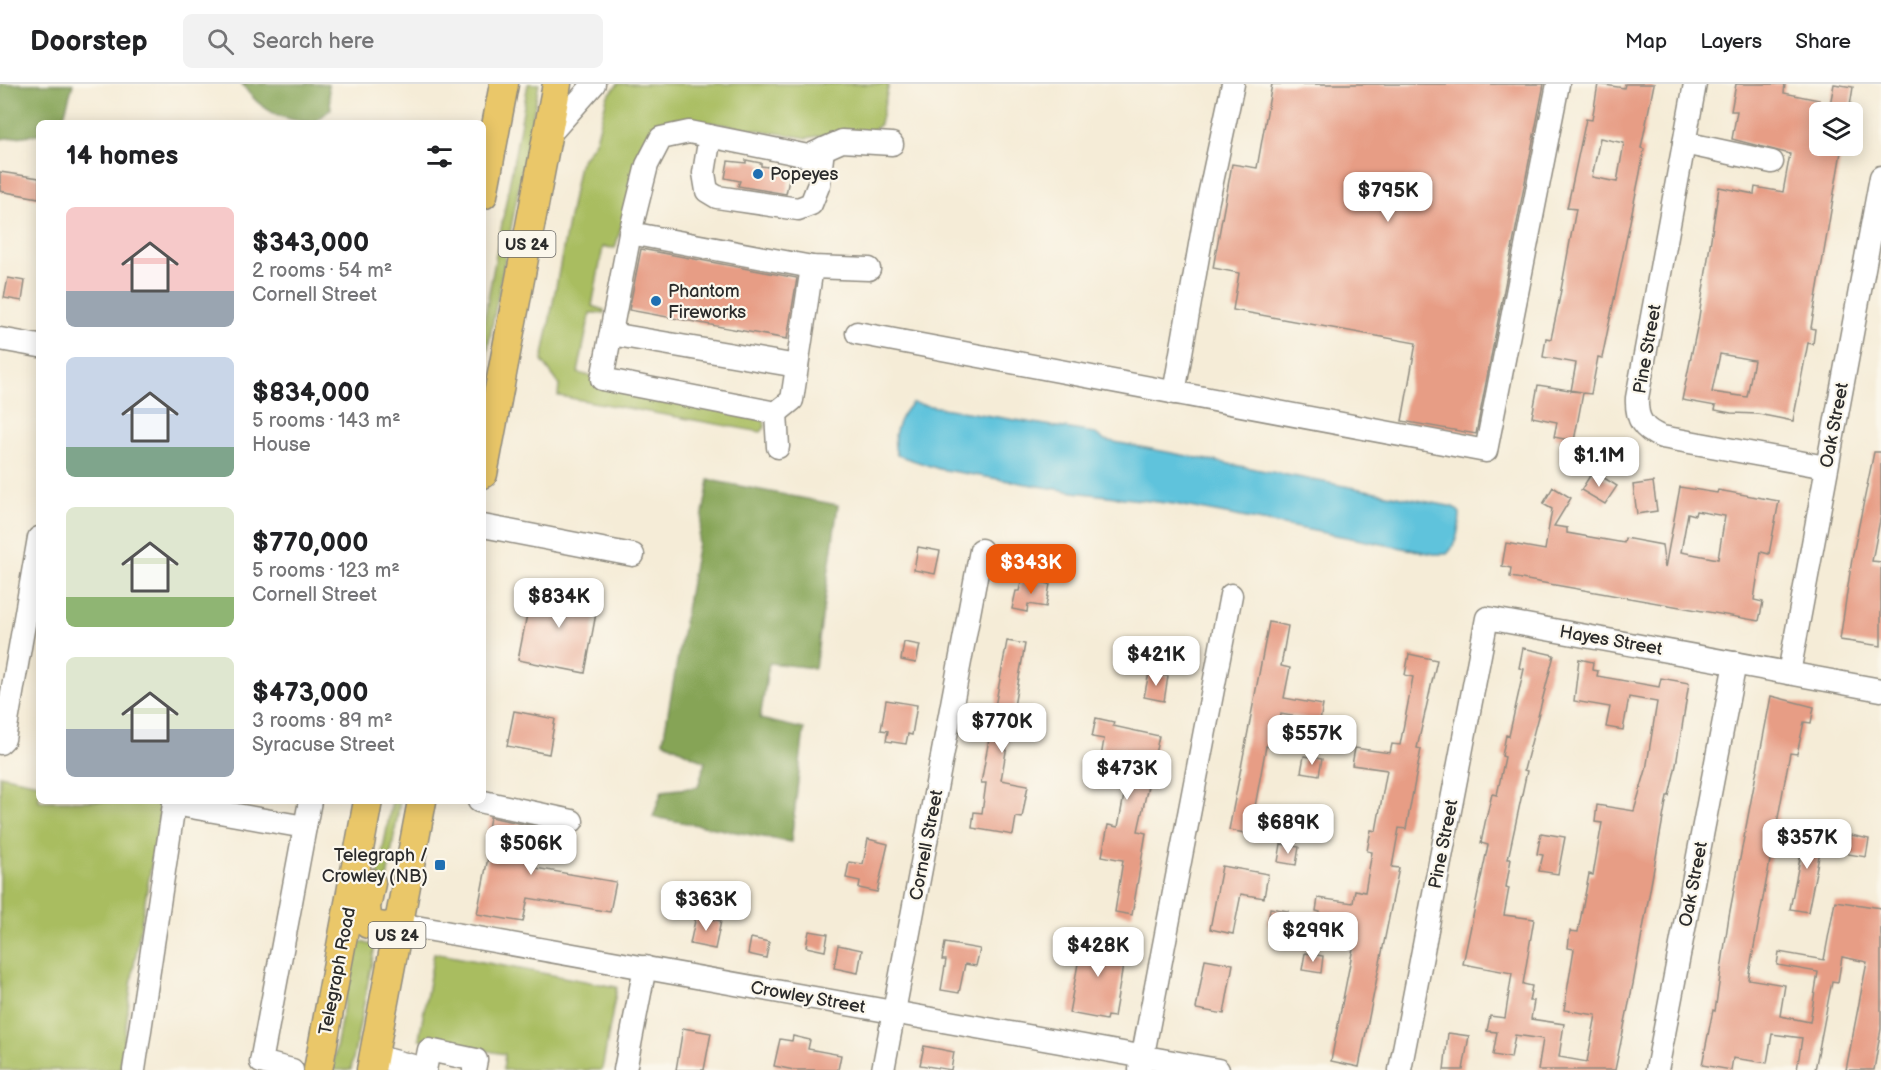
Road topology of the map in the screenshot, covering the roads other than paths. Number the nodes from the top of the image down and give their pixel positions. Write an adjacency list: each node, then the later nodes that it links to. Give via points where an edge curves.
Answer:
1 (504, 84): 13 (main road)
2 (557, 84): 7 (main road, US 24)
3 (594, 84): 7 (street)
4 (1233, 84): 23 (street)
5 (1558, 84): 23 (street, via 1486,451)
6 (1695, 84): 9 (street, Pine Street)
7 (548, 135): 24 (main road, US 24)
8 (710, 136): 11 (street, via 808,156); 11 (street, via 704,173 706,191 717,197 798,209 811,204 819,184); 15 (street, via 689,132 661,138 647,165)
9 (1684, 143): 12 (street); 28 (street, Pine Street, via 1637,398 1639,420 1651,433 1662,437)
10 (892, 144): 11 (street, via 842,141)
11 (823, 149)
12 (1772, 162)
13 (486, 173)
14 (1881, 177): 28 (street, Oak Street)
15 (630, 233): 16 (street); 19 (street)
16 (812, 267): 17 (street); 22 (street)
17 (869, 269)
18 (857, 333): 23 (street)
19 (610, 334): 22 (street); 25 (street, via 602,379)
20 (0, 339): 21 (street)
21 (36, 345)
22 (797, 366): 25 (street, via 792,400)
23 (1174, 393)
24 (490, 403): 26 (main road, US 24)
25 (777, 413): 27 (street)
26 (486, 444)
27 (778, 447)
28 (1826, 468): 36 (street, Oak Street)
29 (486, 527): 32 (street)
30 (981, 550): 50 (street, Cornell Street)
31 (36, 555): 38 (street, via 4,739)
32 (633, 555)
33 (1231, 595): 52 (street)
34 (1487, 618): 35 (street, Hayes Street); 62 (street, Pine Street)
35 (1735, 663): 36 (street, Hayes Street); 63 (street, Oak Street)
36 (1790, 673): 37 (street)
37 (1881, 690)
38 (0, 743)
39 (486, 803): 46 (street)
40 (175, 804): 55 (street)
41 (185, 804): 47 (street)
42 (309, 804): 47 (street)
43 (367, 804): 57 (main road, Telegraph Road / US 24)
44 (385, 804): 48 (main road, via 366,919 373,926)
45 (420, 806): 48 (main road, US 24)
46 (572, 821)
47 (305, 827): 53 (street)
48 (399, 924): 49 (street, Crowley Street); 51 (main road, US 24)
49 (645, 967): 50 (street, Crowley Street); 59 (street)
50 (894, 1013): 52 (street, Crowley Street); 60 (street, Cornell Street)
51 (373, 1063): 54 (street)
52 (1142, 1063): 61 (street, Crowley Street)
53 (260, 1066): 56 (street)
54 (425, 1069): 58 (street, via 429,1050 476,1060)
55 (134, 1070)
56 (292, 1070)
57 (318, 1070)
58 (474, 1070)
59 (625, 1070)
60 (883, 1070)
61 (1218, 1070)
62 (1400, 1070)
63 (1657, 1070)

